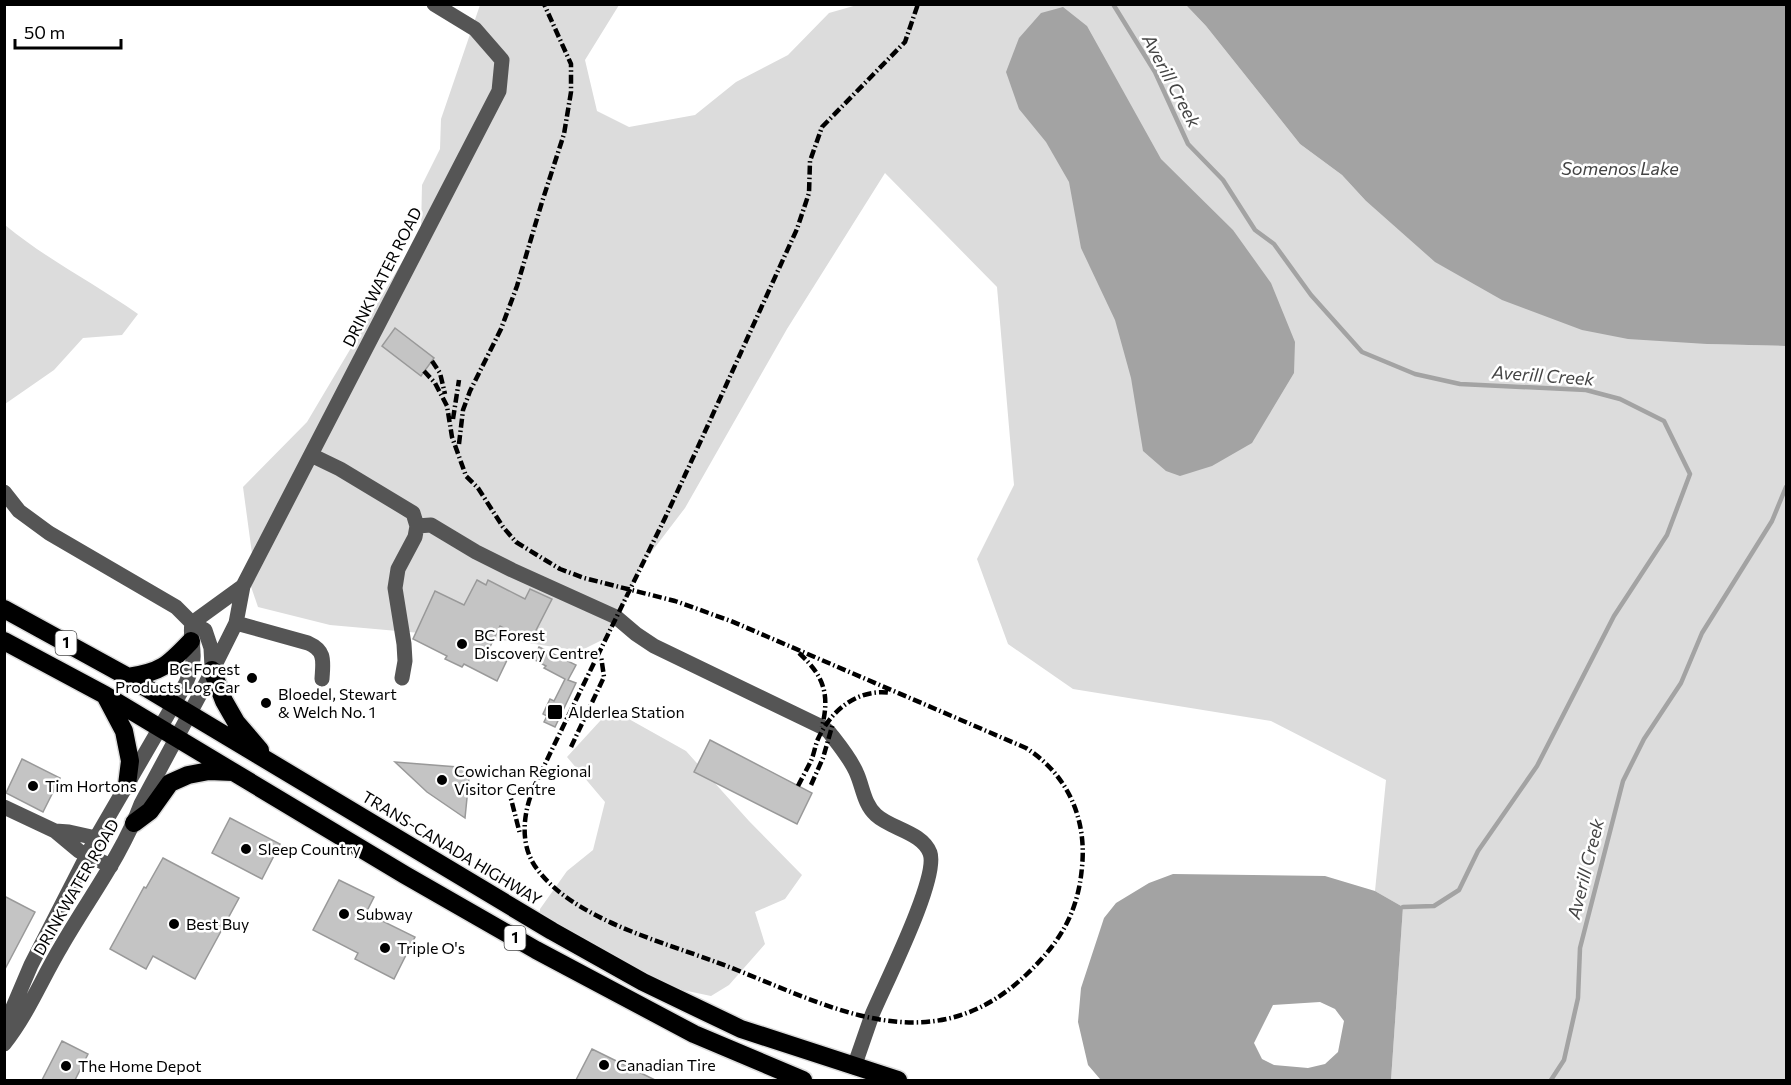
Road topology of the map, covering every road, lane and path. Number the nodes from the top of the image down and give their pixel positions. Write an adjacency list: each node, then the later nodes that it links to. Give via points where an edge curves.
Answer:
1 (434, 4): 2 (street, DRINKWATER ROAD, via 475,29 502,60 499,91)
2 (311, 455): 4 (street, via 413,513); 5 (street, DRINKWATER ROAD)
3 (4, 492): 8 (street, via 19,511 49,533 176,607)
4 (417, 526): 12 (street, via 398,569 395,588 404,644); 27 (street, via 431,525 512,570 616,617 654,646 824,728 857,774 874,813 925,843 931,856 926,887)
5 (243, 586): 7 (street, DRINKWATER ROAD); 8 (street, DRINKWATER ROAD)
6 (4, 609): 11 (highway, TRANS-CANADA HIGHWAY / 1)
7 (236, 623): 10 (street, DRINKWATER ROAD); 13 (street, via 316,647 322,654)
8 (191, 632): 10 (street, via 205,630); 11 (highway, via 165,667 152,674); 15 (street, via 192,668)
9 (4, 641): 14 (highway, 1)
10 (212, 670): 15 (street, DRINKWATER ROAD); 17 (highway, via 236,722)
11 (128, 677): 15 (highway, TRANS-CANADA HIGHWAY / 1)
12 (402, 678)
13 (322, 679)
14 (105, 695): 16 (highway, 1); 19 (highway, via 124,731 130,761)
15 (182, 709): 16 (street, DRINKWATER ROAD); 17 (highway, TRANS-CANADA HIGHWAY / 1)
16 (168, 732): 18 (highway, 1); 19 (street, DRINKWATER ROAD); 21 (street, DRINKWATER ROAD)
17 (268, 760): 27 (highway, TRANS-CANADA HIGHWAY / 1, via 552,931 643,981 741,1029)
18 (238, 773): 21 (highway, via 209,771 170,783 150,811); 28 (highway, 1, via 536,950 694,1034)
19 (127, 785): 23 (street, DRINKWATER ROAD)
20 (4, 807): 22 (street)
21 (134, 823): 25 (street, DRINKWATER ROAD)
22 (56, 831): 23 (street); 24 (street)
23 (96, 838): 24 (street, DRINKWATER ROAD)
24 (88, 855): 25 (street); 26 (street, DRINKWATER ROAD, via 31,965 5,1026)
25 (111, 866): 26 (street, DRINKWATER ROAD)
26 (5, 1044)
27 (854, 1067): 29 (highway, TRANS-CANADA HIGHWAY / 1)
28 (803, 1080)
29 (898, 1080)

